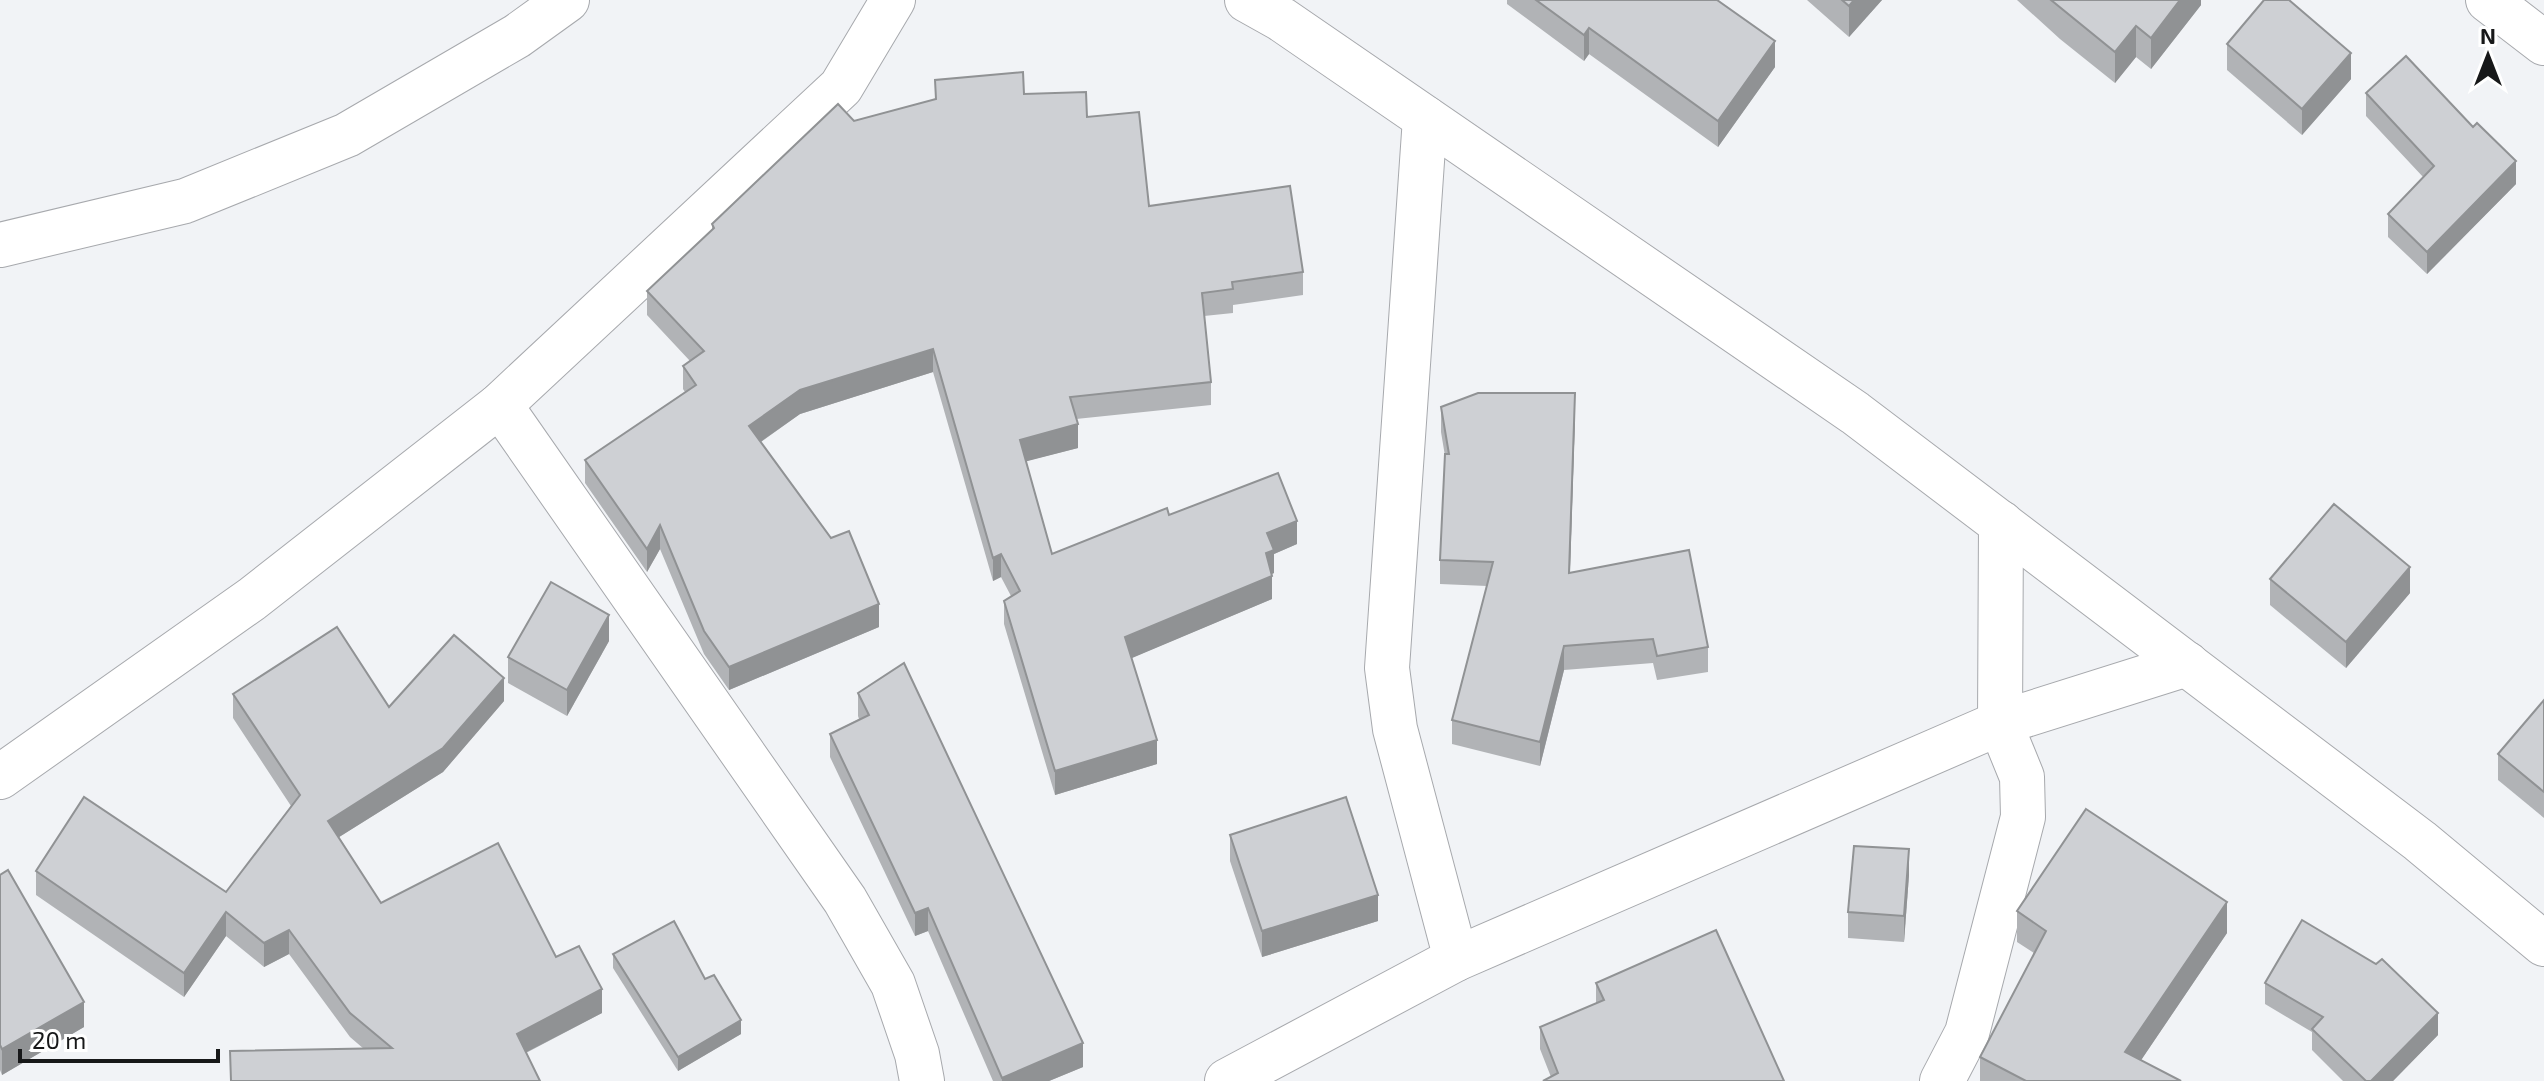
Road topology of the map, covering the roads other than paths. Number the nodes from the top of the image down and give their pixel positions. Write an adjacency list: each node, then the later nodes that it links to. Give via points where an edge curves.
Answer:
1 (567, 0): 7 (street, via 517,36 347,135 185,201)
2 (893, 0): 8 (street, via 841,87)
3 (1247, 0): 6 (street)
4 (2488, 0): 5 (street)
5 (2544, 43)
6 (1425, 118): 9 (street, via 1855,413); 14 (street, via 1387,668 1395,729)
7 (0, 245)
8 (500, 405): 12 (street, via 252,599); 15 (street, via 845,900 893,984)
9 (2001, 523): 10 (street); 11 (street)
10 (2187, 664): 11 (street); 13 (street, via 2420,841)
11 (2000, 723): 14 (street); 17 (street, via 2022,777 2023,817 1967,1033)
12 (0, 777)
13 (2544, 944)
14 (1456, 959): 16 (street)
15 (922, 1081)
16 (1227, 1081)
17 (1942, 1081)

